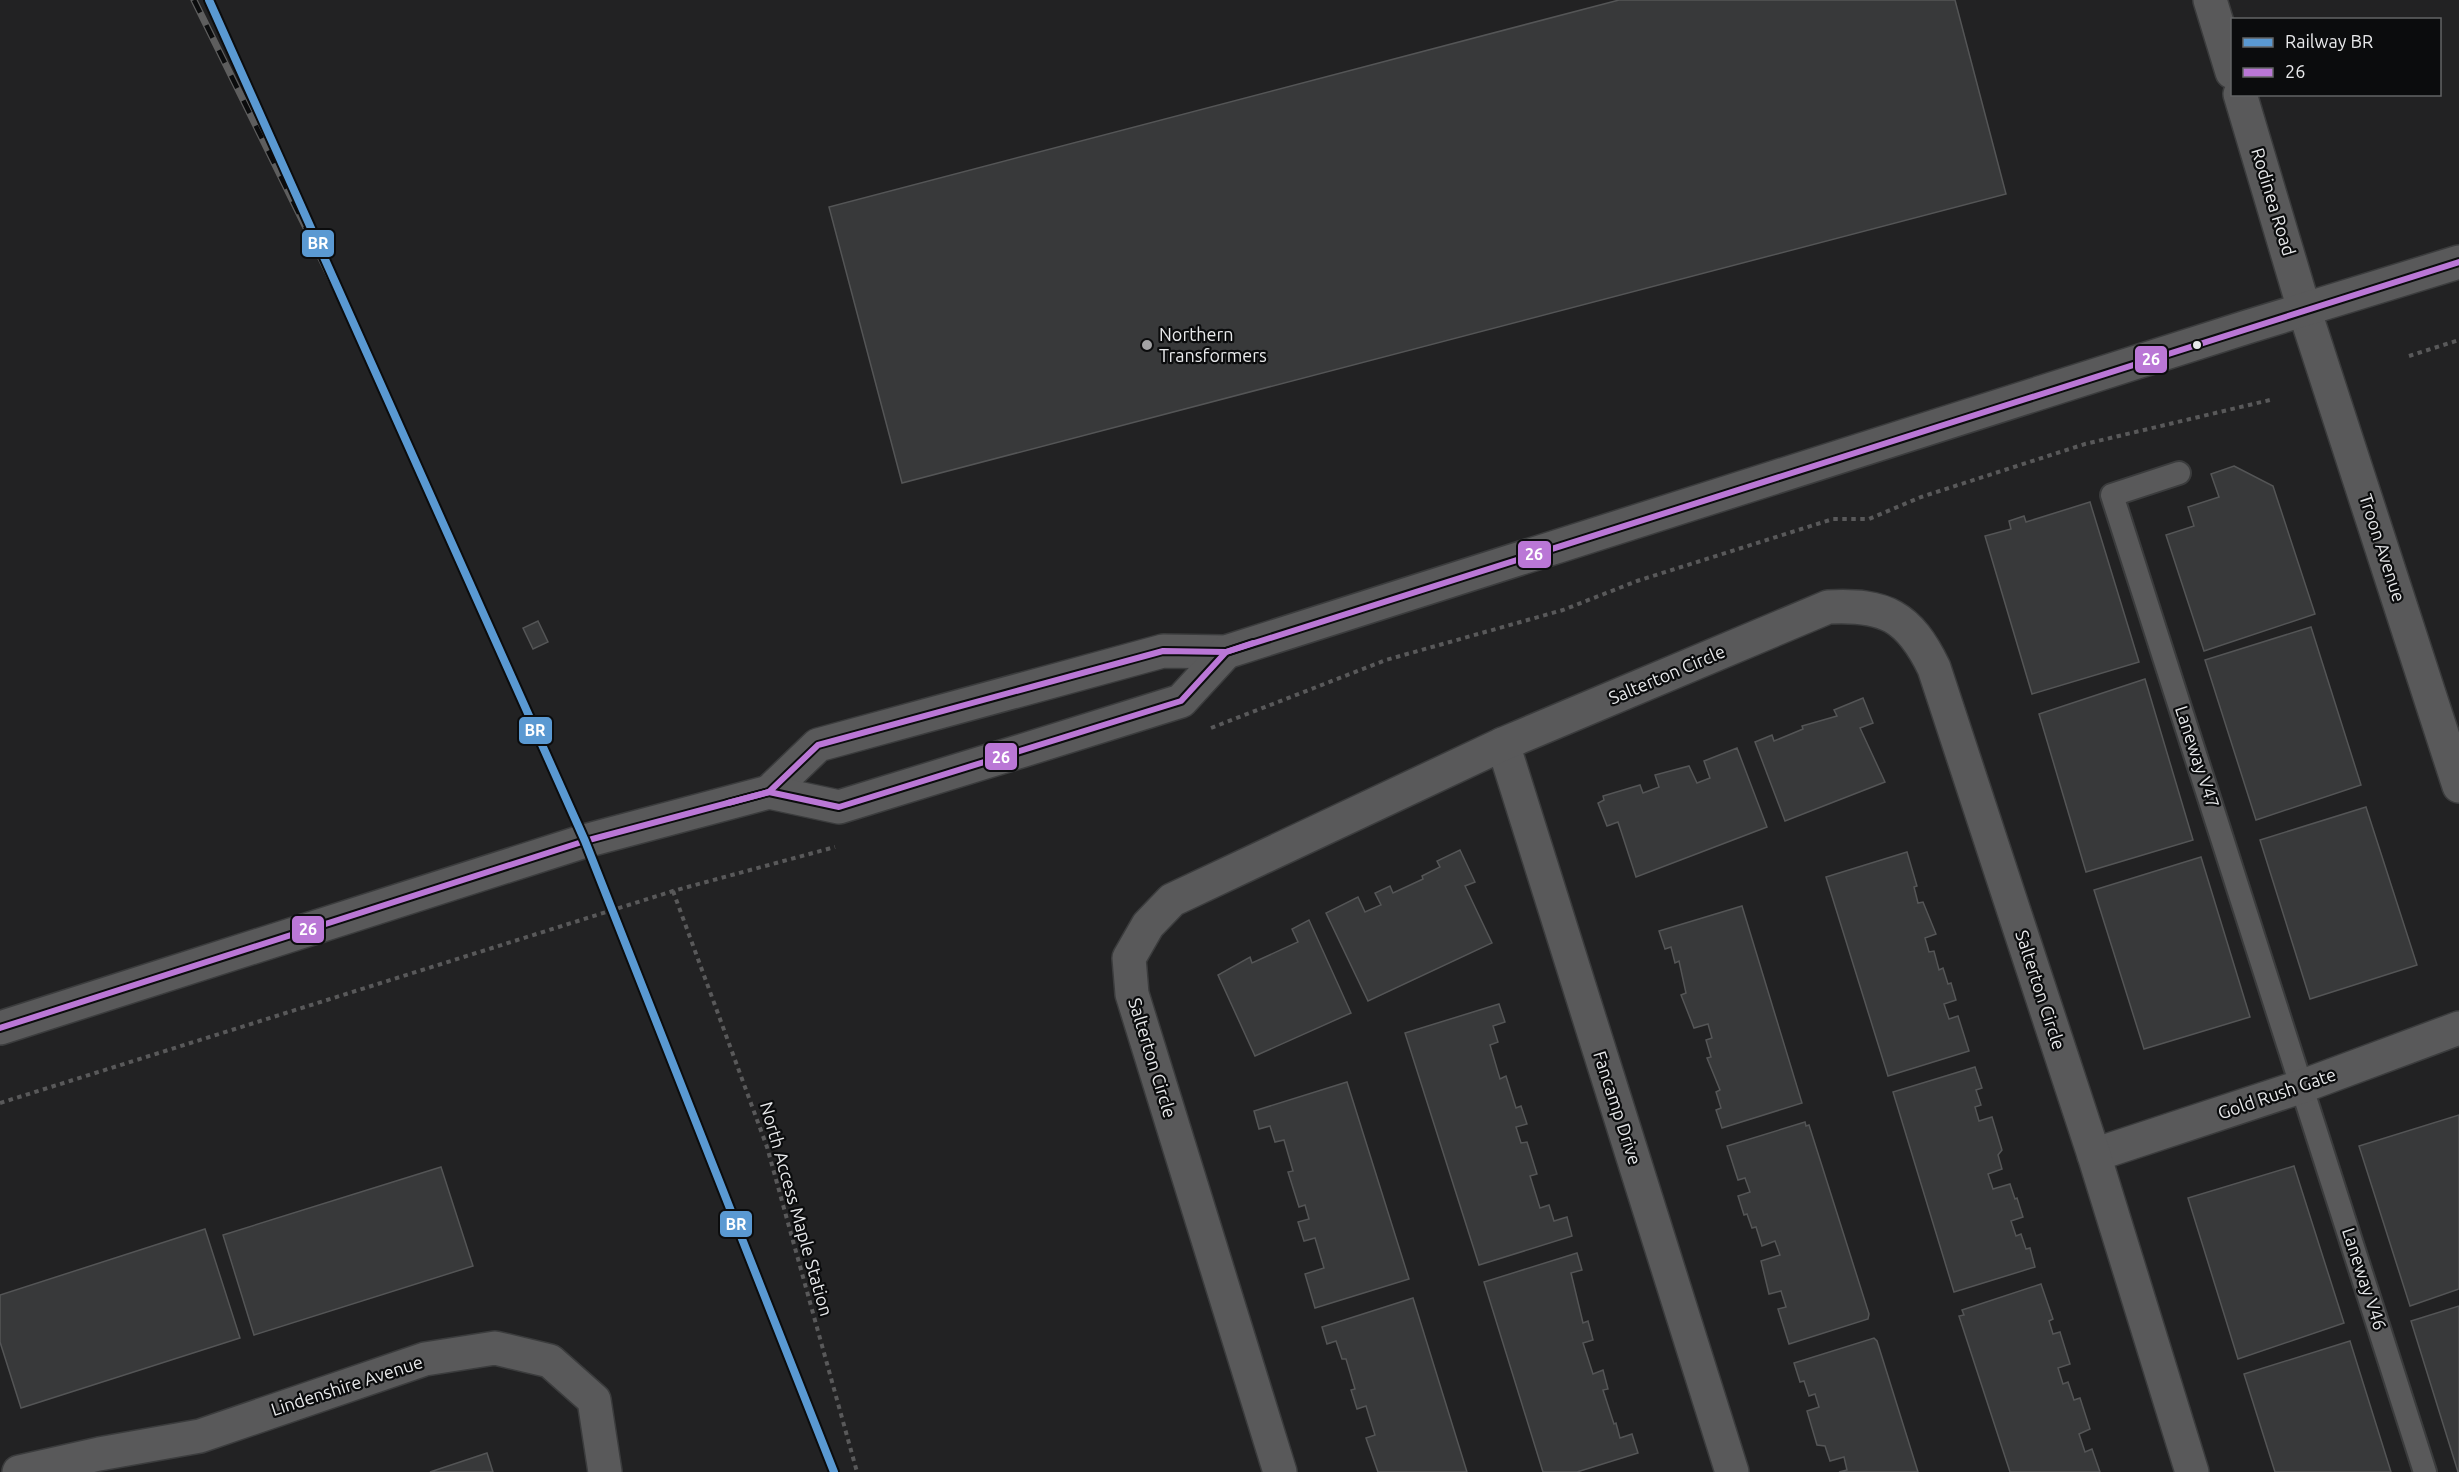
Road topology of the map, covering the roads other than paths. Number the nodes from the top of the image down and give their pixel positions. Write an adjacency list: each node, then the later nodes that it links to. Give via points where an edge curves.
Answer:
1 (2210, 0): 2 (street)
2 (2231, 69)
3 (2241, 96): 5 (street, Rodinea Road)
4 (2459, 262): 5 (street)
5 (2304, 309): 7 (street); 9 (street, Troon Avenue)
6 (2179, 473): 13 (lane, Laneway V47, via 2112,495)
7 (1226, 652): 10 (street, via 1163,651 818,745); 10 (street, via 1181,701 839,807)
8 (1503, 744): 14 (street, Salterton Circle, via 1828,607 1859,606 1895,616 1923,646 1934,668); 17 (street, Salterton Circle, via 1172,900 1148,925 1130,958 1132,994); 18 (street, Fancamp Drive)
9 (2459, 786)
10 (769, 792): 11 (street, via 585,841)
11 (0, 1028)
12 (2459, 1028): 13 (street, Gold Rush Gate)
13 (2303, 1086): 14 (street, Gold Rush Gate); 20 (lane, Laneway V46)
14 (2094, 1155): 19 (street, Salterton Circle)
15 (19, 1472): 16 (street, Lindenshire Avenue, via 200,1436 425,1359 495,1348 550,1362 594,1400)
16 (605, 1472)
17 (1280, 1472)
18 (1732, 1472)
19 (2192, 1472)
20 (2425, 1472)

